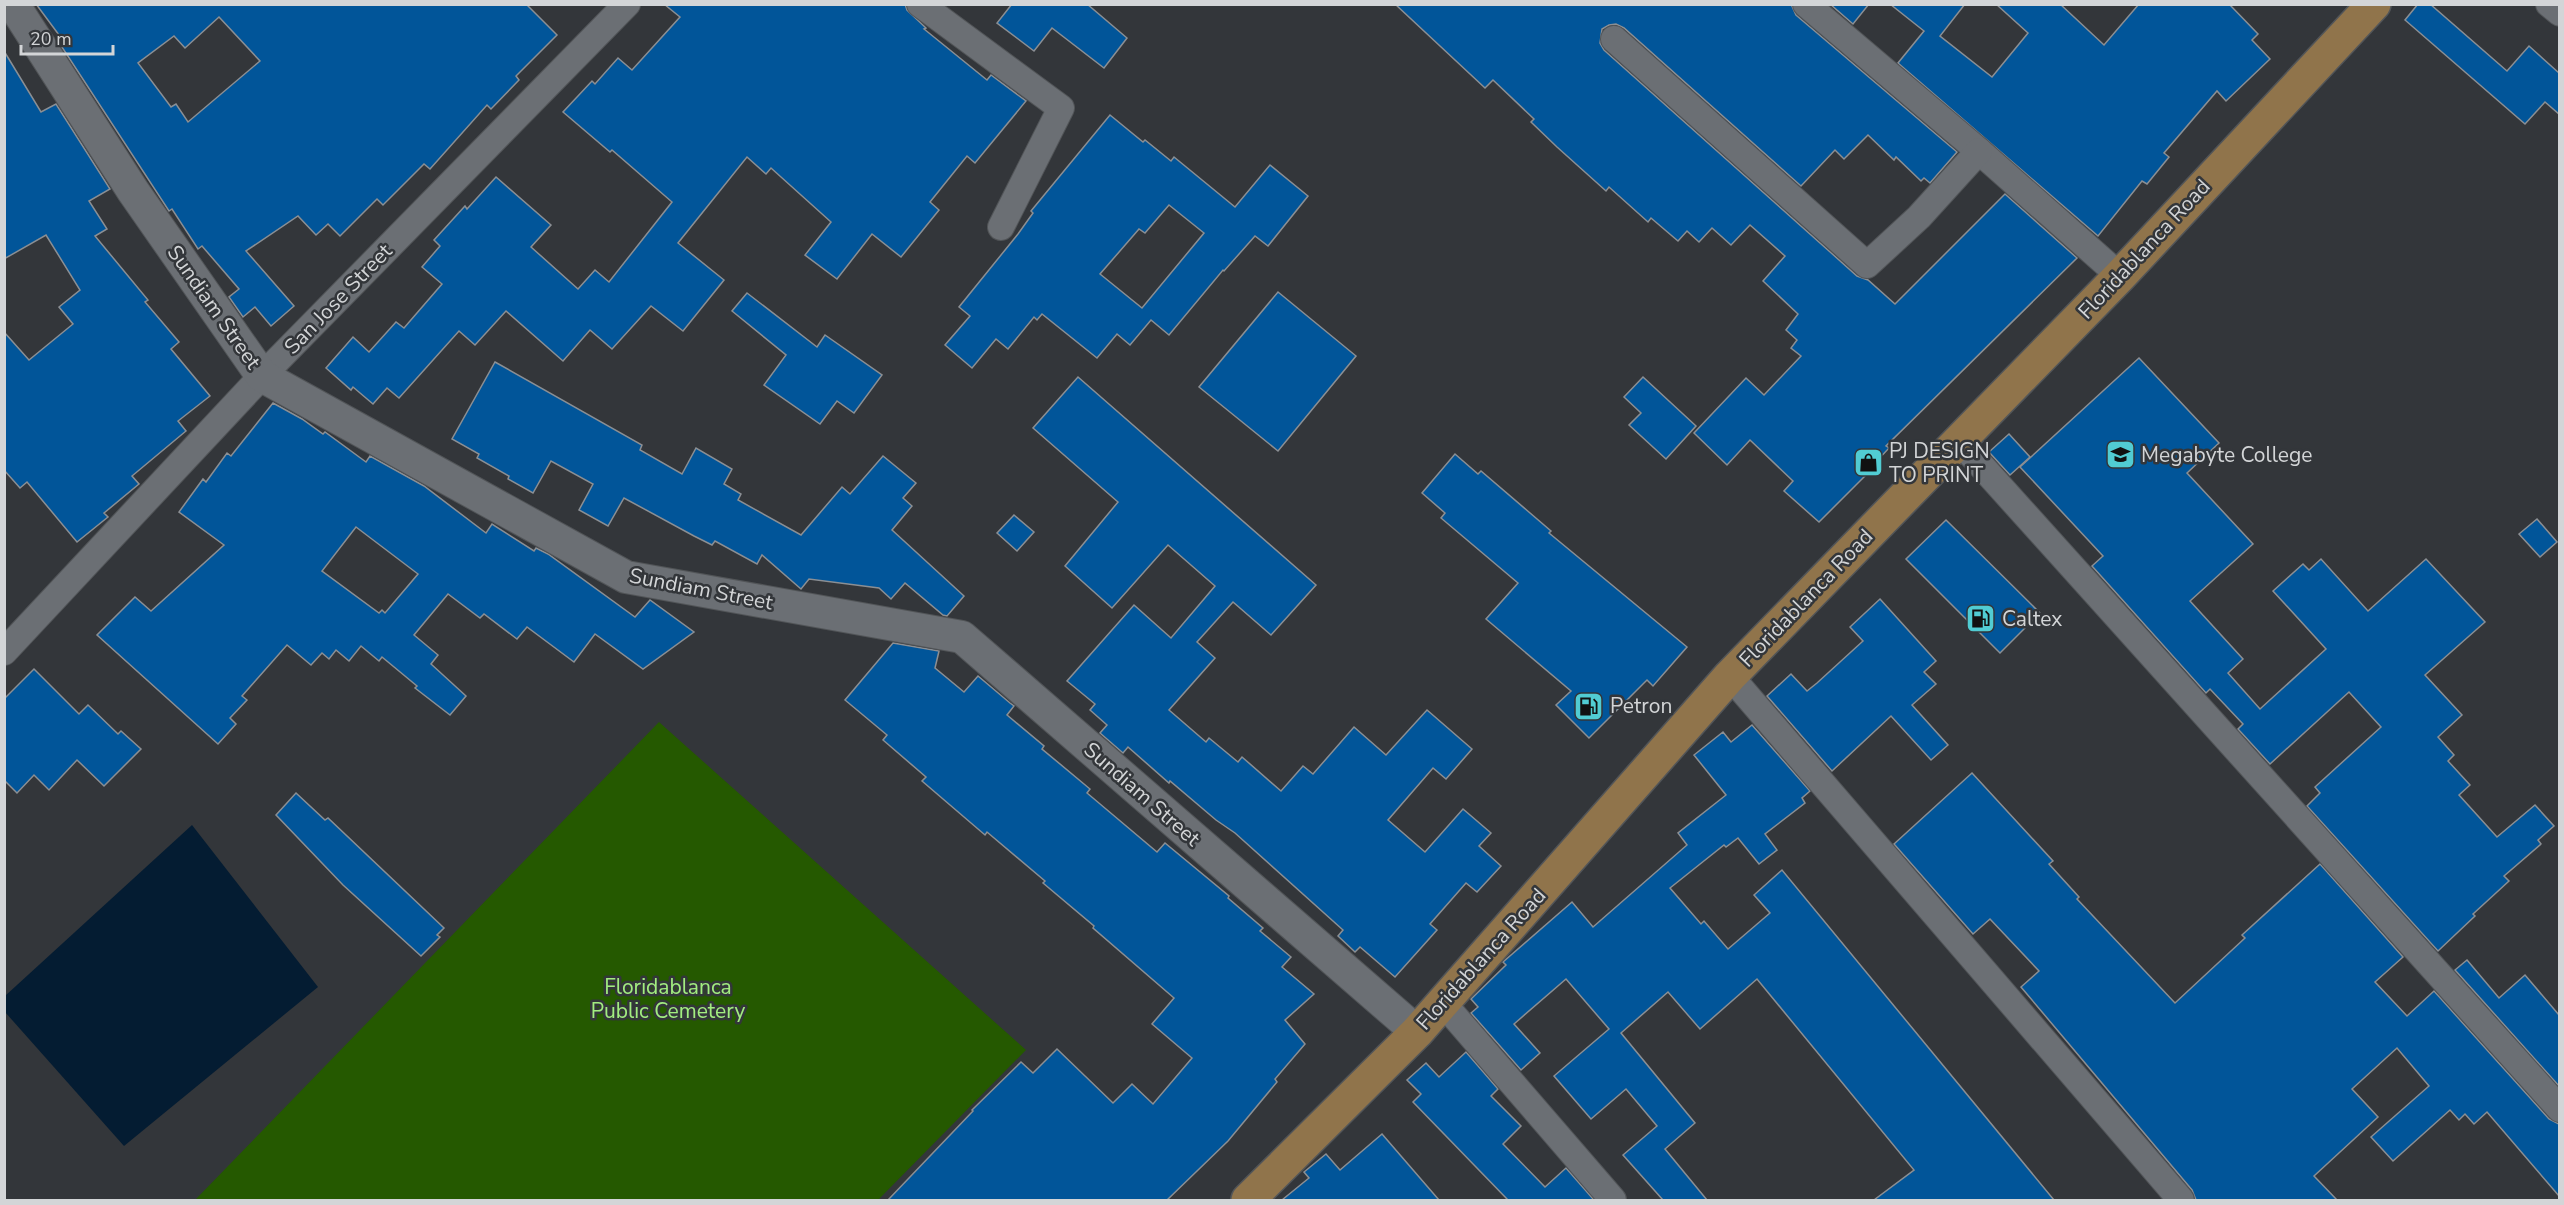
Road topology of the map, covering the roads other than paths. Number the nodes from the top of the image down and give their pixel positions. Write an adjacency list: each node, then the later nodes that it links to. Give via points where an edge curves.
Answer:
1 (13, 4): 12 (street, Sundiam Street, via 133,191)
2 (627, 4): 12 (street, San Jose Street)
3 (920, 4): 10 (street, via 1061,108)
4 (1806, 4): 9 (street)
5 (2374, 4): 11 (main road, Floridablanca Road)
6 (2549, 4): 7 (street)
7 (2559, 13)
8 (1614, 39): 9 (street, via 1866,265 1919,218)
9 (1979, 151): 11 (street)
10 (1001, 227)
11 (2120, 276): 13 (main road, Floridablanca Road)
12 (262, 376): 14 (street, San Jose Street); 17 (street, Sundiam Street, via 626,577 962,637)
13 (1959, 441): 15 (main road, Floridablanca Road); 18 (street)
14 (4, 652)
15 (1730, 675): 16 (main road, Floridablanca Road); 21 (street)
16 (1443, 1004): 17 (main road, Floridablanca Road); 20 (street)
17 (1416, 1032): 19 (main road, Floridablanca Road)
18 (2559, 1109)
19 (1248, 1200)
20 (1613, 1200)
21 (2181, 1200)

